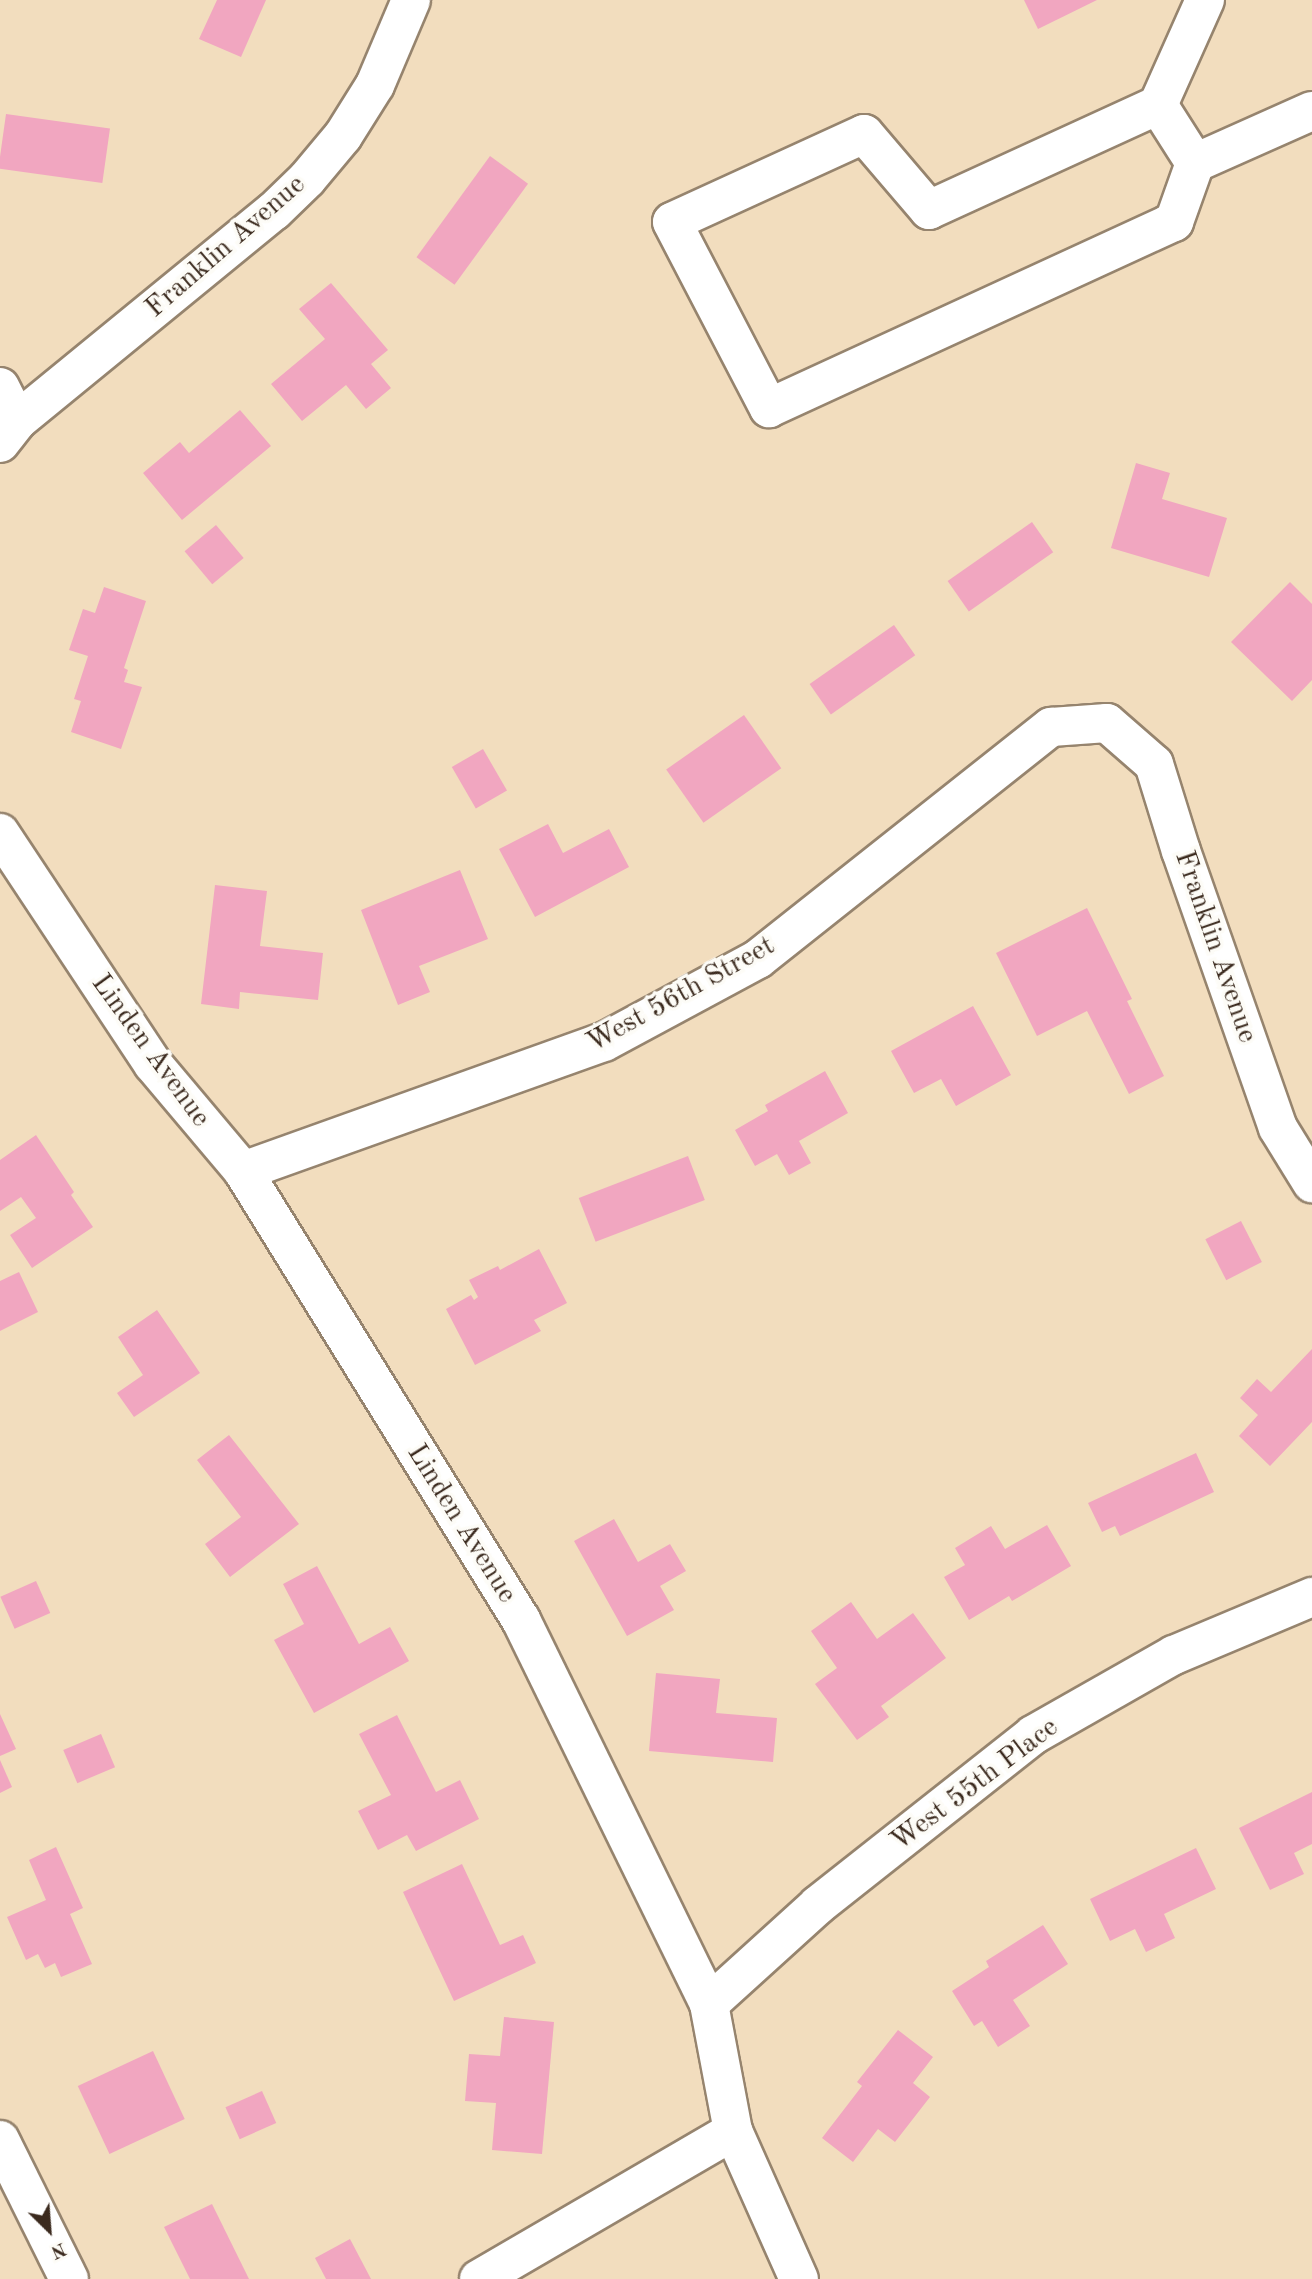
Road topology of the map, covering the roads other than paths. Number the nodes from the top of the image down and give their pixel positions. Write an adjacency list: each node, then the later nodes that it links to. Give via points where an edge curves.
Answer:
1 (411, 0): 7 (street, Franklin Avenue, via 375,85 343,136 307,179)
2 (1205, 0): 3 (street)
3 (1158, 105): 5 (street); 5 (street, via 929,210 864,134 672,222 769,408 1174,222)
4 (1312, 111): 5 (street)
5 (1195, 163)
6 (0, 387): 7 (street)
7 (9, 432)
8 (1107, 723): 10 (street, West 56th Street, via 1051,726 758,959 604,1042); 11 (street, Franklin Avenue, via 1154,764 1278,1128)
9 (0, 833): 10 (street, Linden Avenue, via 153,1064)
10 (243, 1171): 13 (street, Linden Avenue, via 521,1620)
11 (1312, 1183)
12 (1312, 1597): 13 (street, West 55th Place, via 1174,1656 1033,1735 818,1905)
13 (709, 2004): 14 (street, Linden Avenue)
14 (733, 2132): 17 (street); 18 (street, Linden Avenue)
15 (0, 2140): 16 (street)
16 (69, 2279)
17 (479, 2279)
18 (799, 2279)

